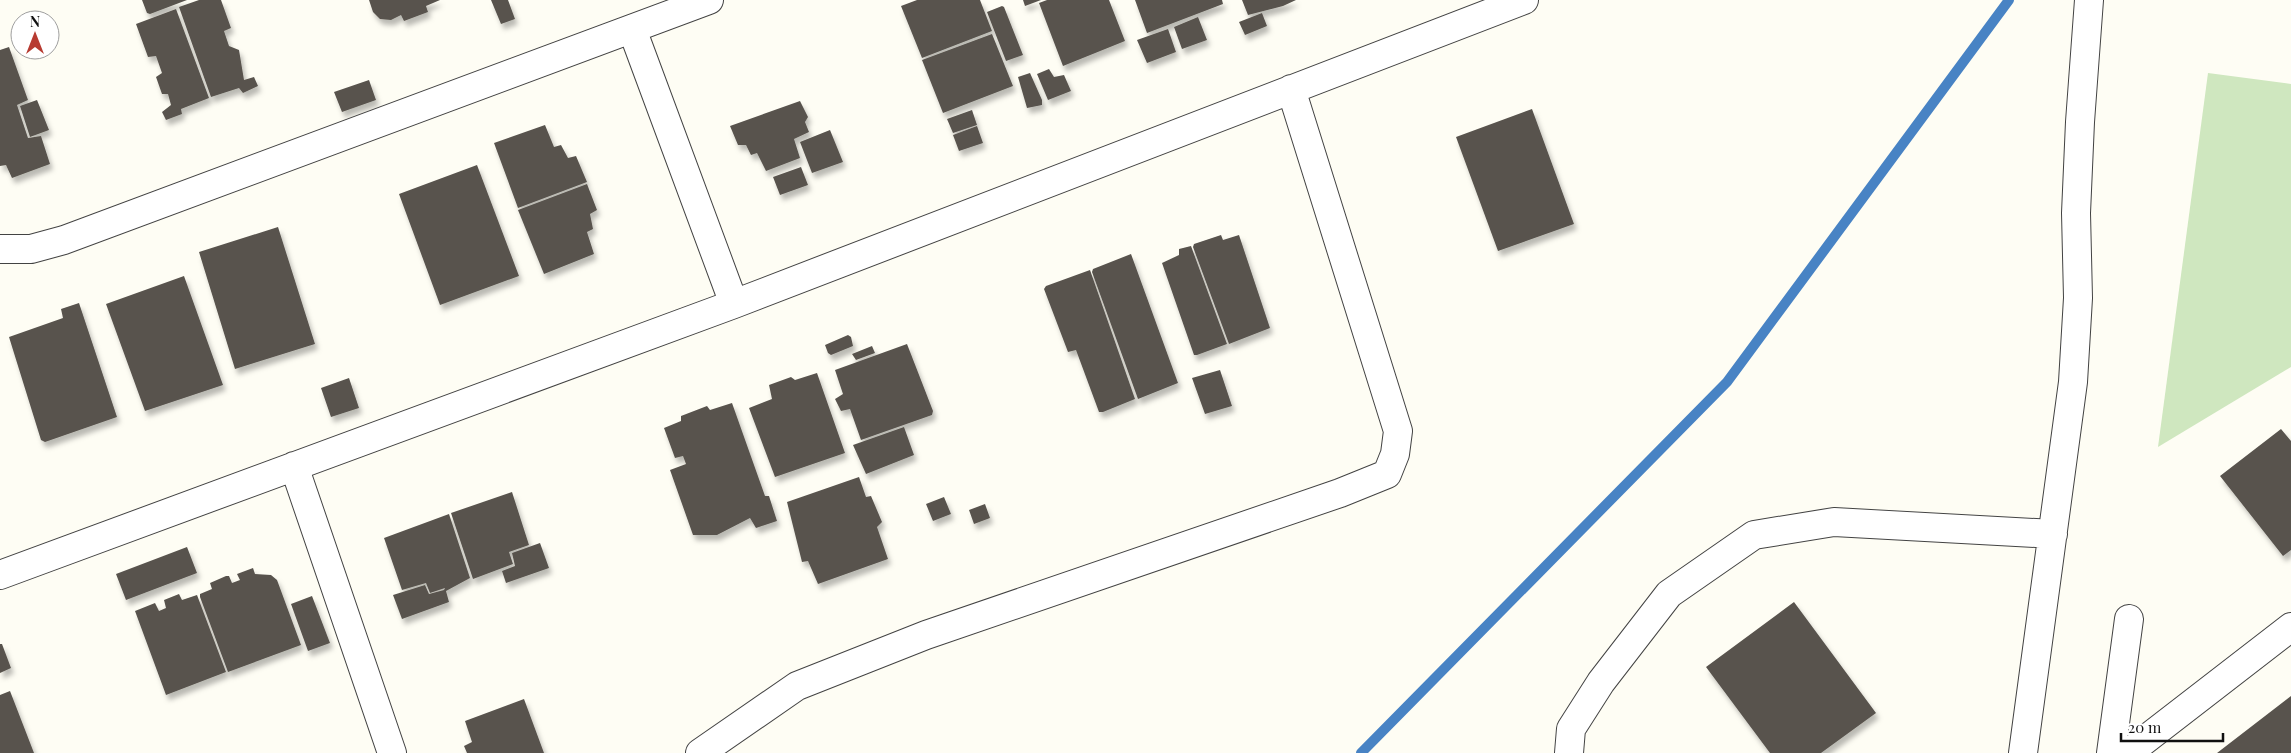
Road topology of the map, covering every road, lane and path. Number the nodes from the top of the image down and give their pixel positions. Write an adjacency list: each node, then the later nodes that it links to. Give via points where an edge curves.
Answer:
1 (709, 0): 4 (street)
2 (1524, 0): 5 (street)
3 (2089, 0): 9 (street, via 2076,213 2078,298 2073,382)
4 (632, 29): 6 (street, via 64,240 31,249); 7 (street)
5 (1291, 89): 7 (street); 14 (street, via 1398,431 1395,454 1387,474 926,635 797,686)
6 (0, 249)
7 (734, 304): 8 (street)
8 (294, 466): 10 (street); 13 (street)
9 (2053, 534): 15 (street, via 1834,522 1754,535 1669,594 1601,682 1572,728); 16 (street)
10 (0, 575)
11 (2129, 619): 17 (street)
12 (2291, 627): 18 (street)
13 (392, 753)
14 (700, 753)
15 (1569, 753)
16 (2023, 753)
17 (2111, 753)
18 (2128, 753)

